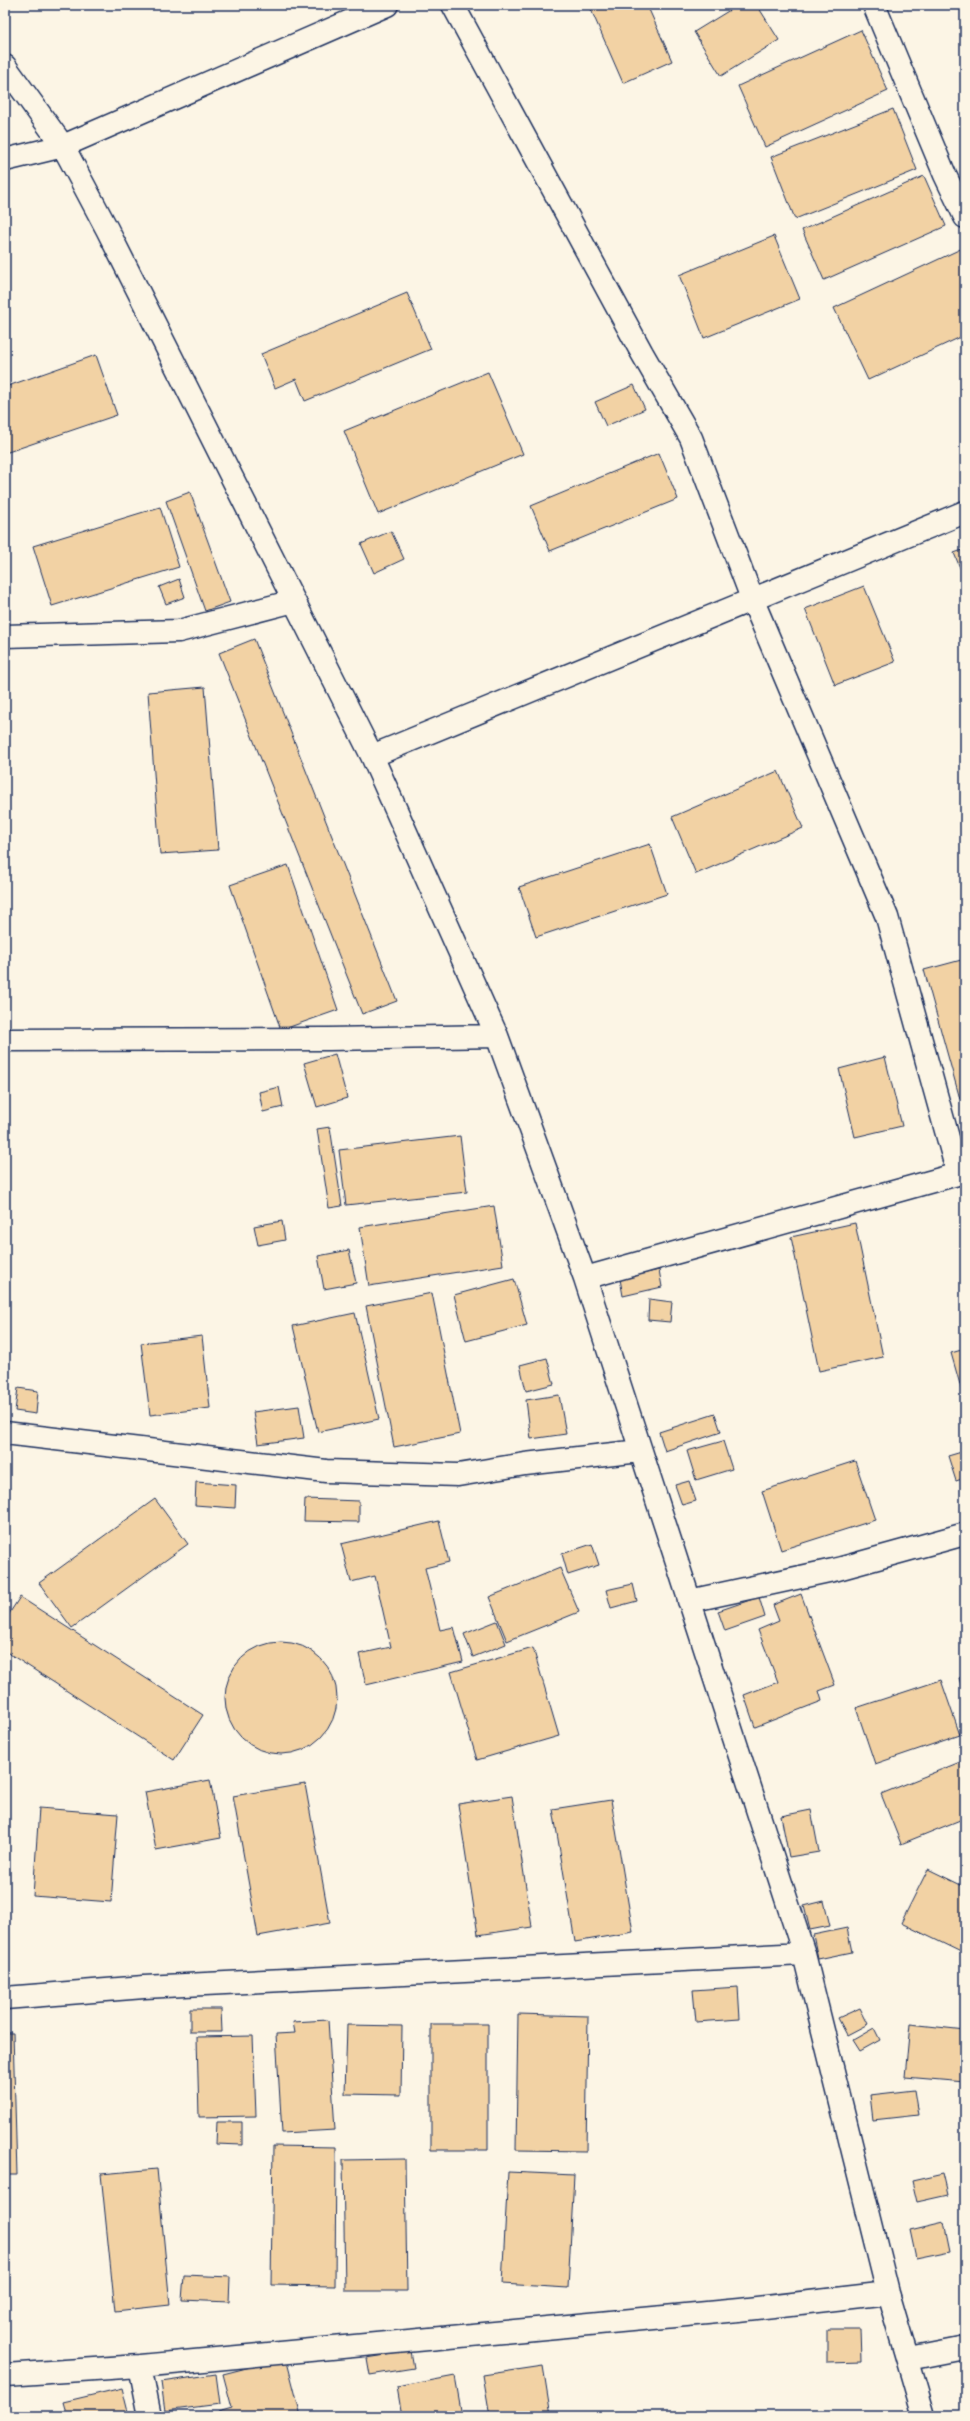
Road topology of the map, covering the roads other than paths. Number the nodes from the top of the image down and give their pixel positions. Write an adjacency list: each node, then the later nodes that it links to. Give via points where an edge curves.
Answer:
1 (388, 5): 5 (street)
2 (453, 5): 10 (street, via 638,346 691,438)
3 (874, 5): 7 (street)
4 (5, 66): 5 (street)
5 (63, 146): 6 (street); 9 (street)
6 (5, 160)
7 (965, 217)
8 (965, 512): 10 (street)
9 (294, 601): 11 (street, via 179,631); 12 (street)
10 (753, 601): 12 (street); 15 (street, via 887,917)
11 (5, 636)
12 (372, 756): 13 (street)
13 (497, 1036): 14 (street); 16 (street)
14 (5, 1040)
15 (961, 1173): 16 (street)
16 (585, 1278): 18 (street)
17 (5, 1434): 18 (street, via 326,1471 458,1475 525,1464)
18 (640, 1451): 20 (street)
19 (965, 1534): 20 (street, via 838,1569)
20 (689, 1601): 21 (street)
21 (804, 1954): 22 (street, via 144,1987); 23 (street)
22 (5, 1998)
23 (888, 2293): 25 (street); 26 (street, via 739,2310)
24 (965, 2348): 25 (street)
25 (909, 2359): 29 (street)
26 (140, 2366): 27 (street); 28 (street)
27 (5, 2375)
28 (150, 2416)
29 (924, 2416)

